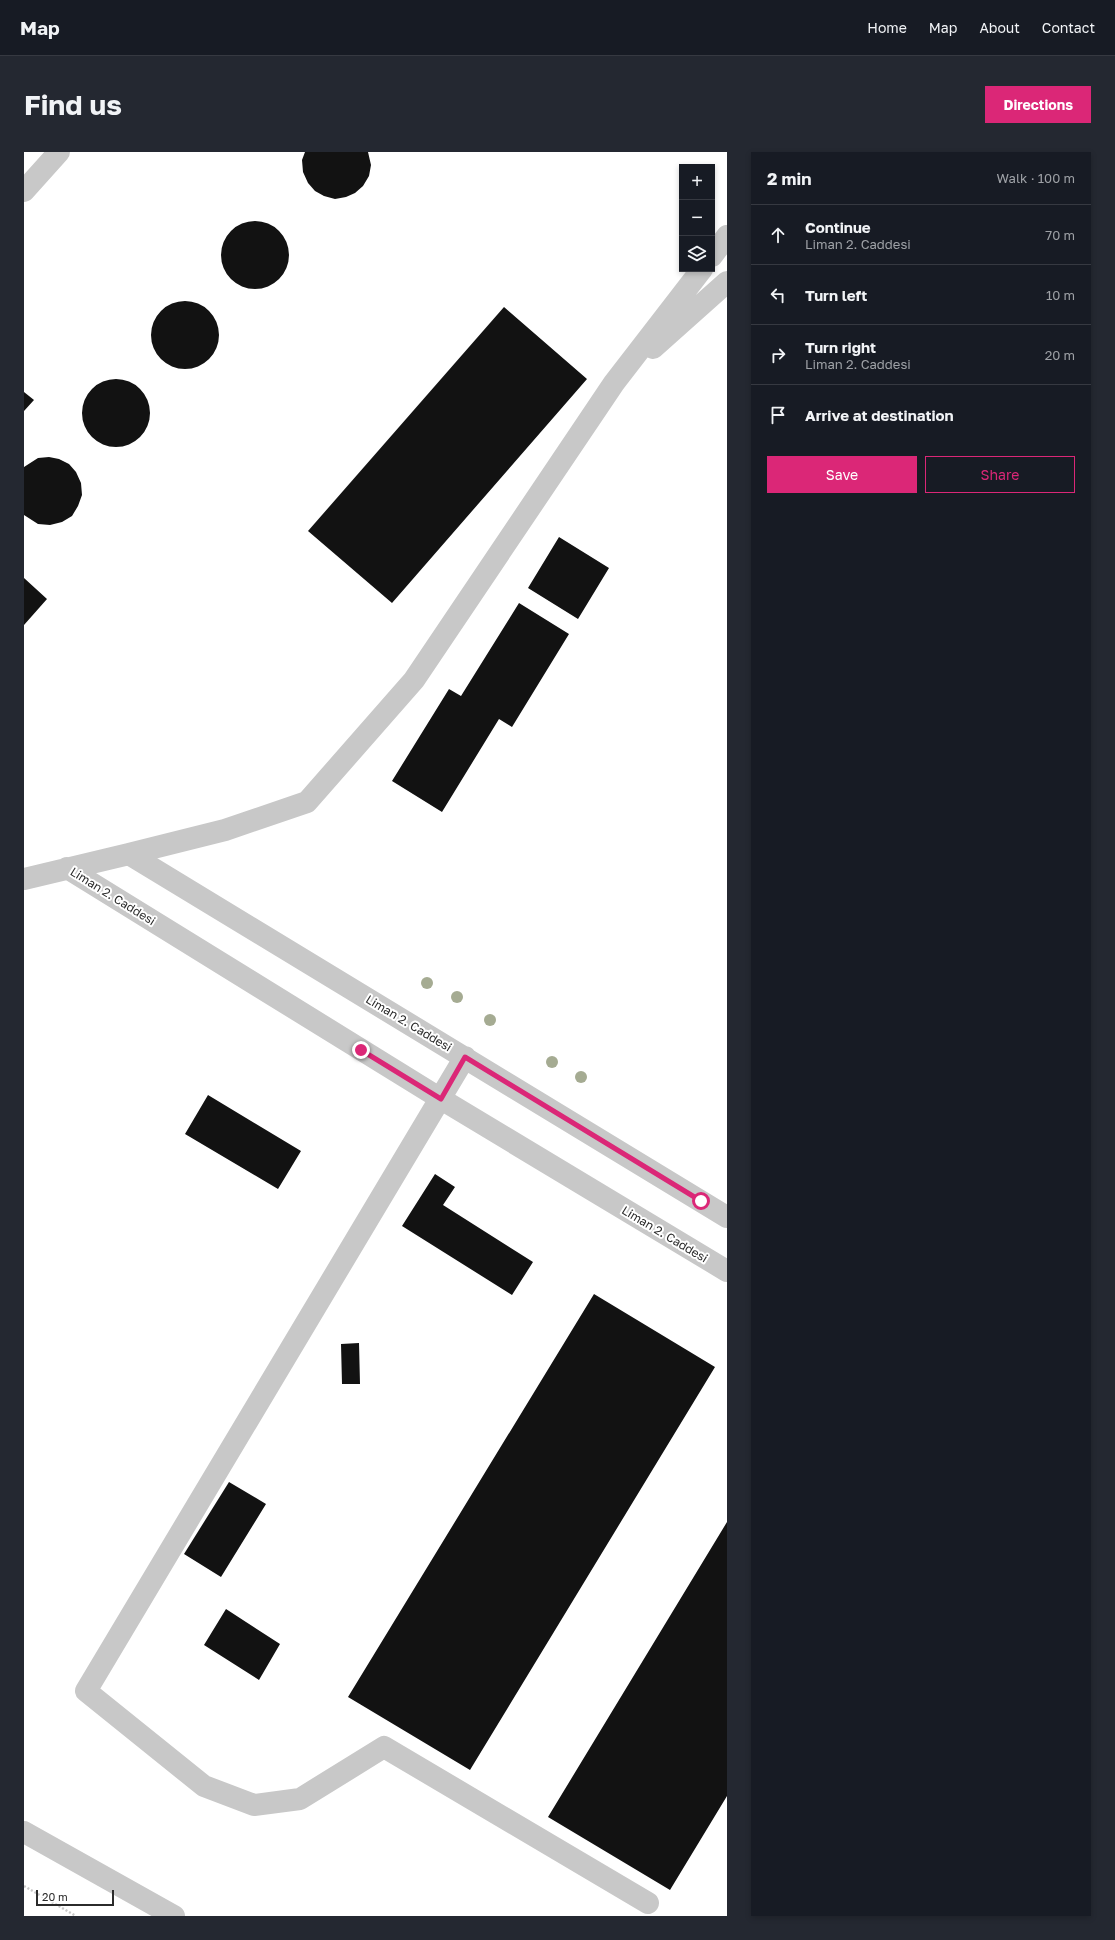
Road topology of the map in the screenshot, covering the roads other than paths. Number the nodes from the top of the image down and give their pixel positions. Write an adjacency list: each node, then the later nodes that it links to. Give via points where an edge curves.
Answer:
1 (59, 152): 2 (street)
2 (24, 191)
3 (727, 236): 4 (street)
4 (715, 252)
5 (700, 272): 7 (street)
6 (727, 282): 7 (street)
7 (614, 383): 8 (street, via 414,680 307,802 225,830)
8 (129, 854): 9 (street, Liman 2. Caddesi); 11 (street, Liman 2. Caddesi)
9 (67, 868): 10 (street); 12 (street, Liman 2. Caddesi)
10 (24, 879)
11 (465, 1057): 12 (street); 13 (street, Liman 2. Caddesi)
12 (441, 1099): 14 (street, Liman 2. Caddesi); 16 (street, via 86,1691 204,1786 254,1805 300,1799 384,1747)
13 (727, 1217)
14 (727, 1271)
15 (24, 1832): 17 (street)
16 (648, 1903)
17 (174, 1916)

